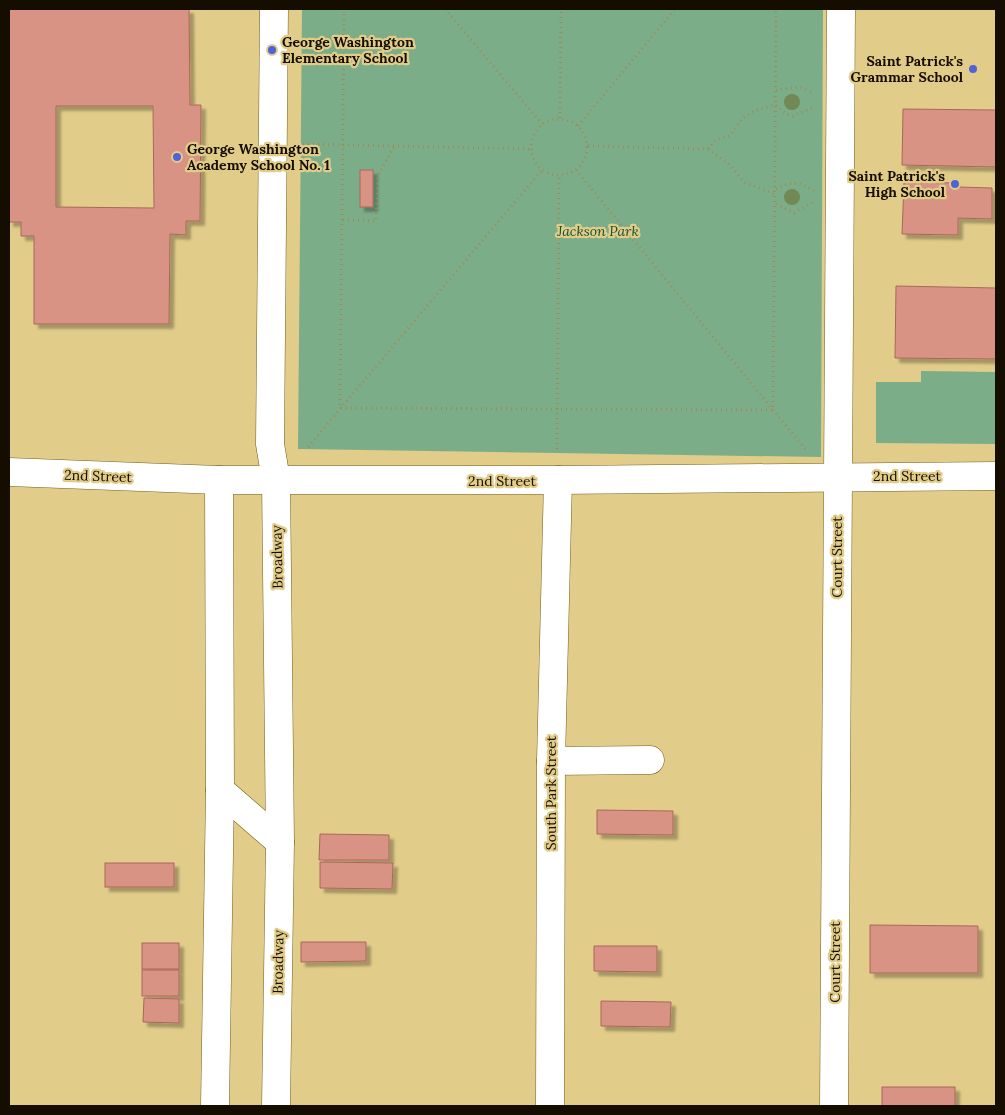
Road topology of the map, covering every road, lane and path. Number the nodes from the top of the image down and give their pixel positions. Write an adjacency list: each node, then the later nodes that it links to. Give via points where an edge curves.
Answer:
1 (274, 9): 40 (street, Broadway, via 270,444)
2 (344, 9): 16 (path)
3 (445, 9): 13 (path)
4 (561, 9): 12 (path)
5 (675, 9): 14 (path)
6 (776, 9): 8 (path)
7 (841, 9): 38 (street, Court Street)
8 (776, 90): 9 (path, via 800,87); 10 (path)
9 (814, 93)
10 (776, 105): 11 (path, via 793,116); 20 (path, via 755,109 738,121 731,135 715,140); 24 (path)
11 (814, 107)
12 (560, 118): 13 (path); 14 (path)
13 (542, 124): 19 (path, via 534,133)
14 (578, 126): 17 (path)
15 (303, 144): 16 (path)
16 (344, 146): 18 (path); 29 (path)
17 (588, 146): 20 (path); 22 (path, via 586,157)
18 (394, 147): 19 (path); 29 (path, via 378,175 376,221)
19 (530, 149): 21 (path)
20 (708, 149): 26 (path, via 730,165 744,182)
21 (542, 170): 23 (path); 30 (path)
22 (576, 170): 23 (path); 32 (path)
23 (559, 176): 31 (path)
24 (776, 190): 25 (path, via 786,183 797,182); 26 (path)
25 (814, 191)
26 (776, 195): 28 (path)
27 (813, 202): 28 (path, via 794,213)
28 (776, 204): 32 (path)
29 (343, 220): 30 (path)
30 (340, 408): 31 (path); 33 (path)
31 (557, 410): 32 (path); 34 (path)
32 (773, 410): 35 (path)
33 (308, 447)
34 (557, 449)
35 (806, 450)
36 (9, 472): 39 (street, 2nd Street)
37 (996, 476): 38 (street, 2nd Street)
38 (838, 477): 41 (street, 2nd Street); 49 (street, Court Street)
39 (219, 480): 40 (street, 2nd Street); 44 (street)
40 (276, 480): 41 (street, 2nd Street); 45 (street, Broadway)
41 (558, 480): 43 (street, South Park Street)
42 (650, 760): 43 (street)
43 (551, 761): 48 (street, South Park Street)
44 (220, 790): 45 (street); 46 (street)
45 (280, 842): 47 (street, Broadway)
46 (215, 1106)
47 (276, 1106)
48 (550, 1106)
49 (834, 1106)

